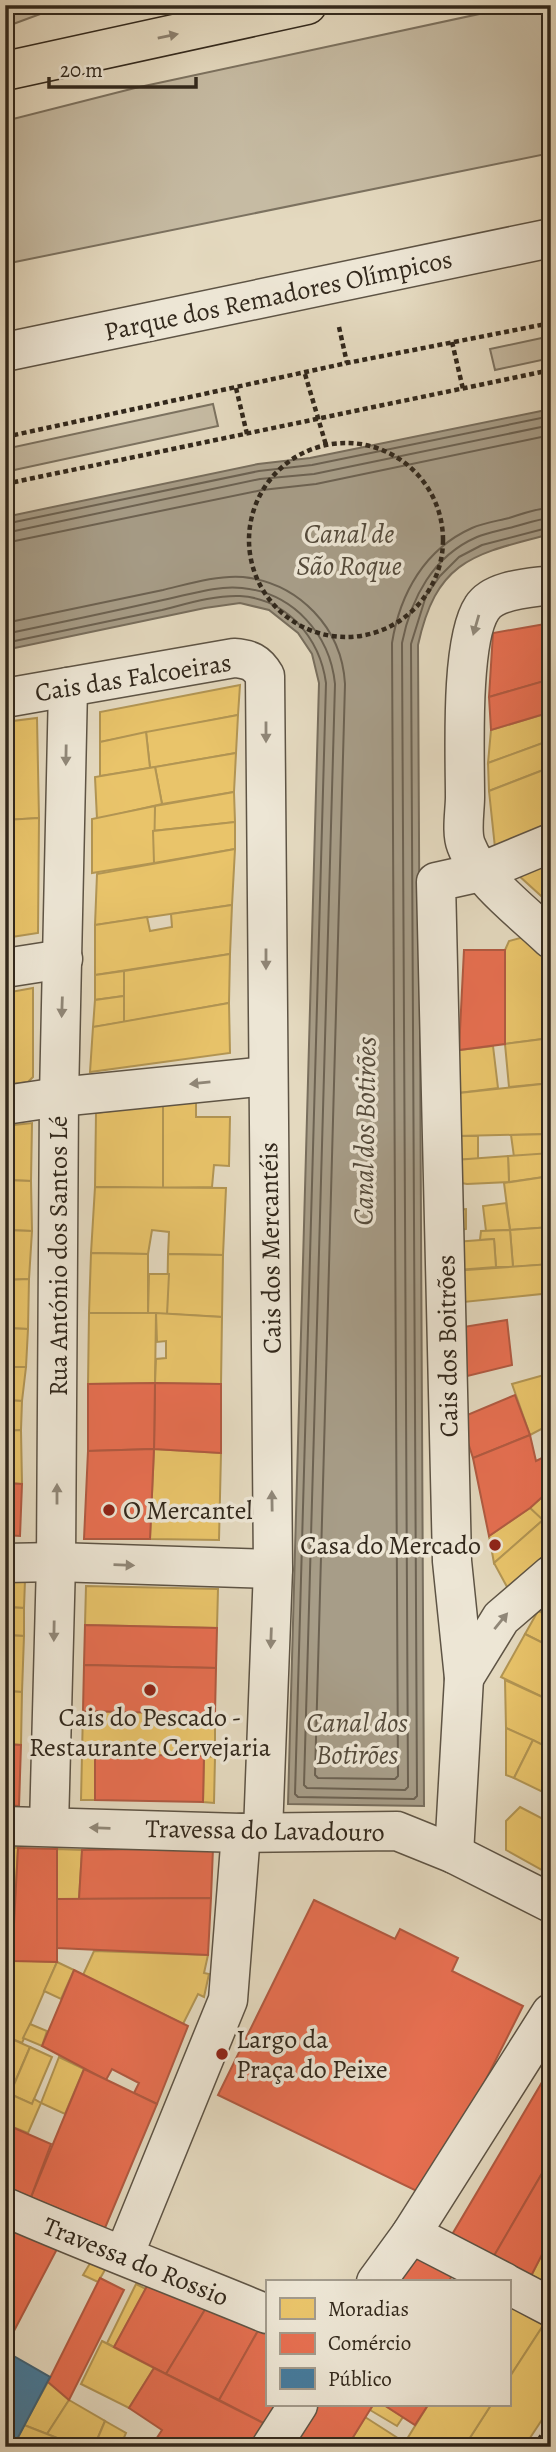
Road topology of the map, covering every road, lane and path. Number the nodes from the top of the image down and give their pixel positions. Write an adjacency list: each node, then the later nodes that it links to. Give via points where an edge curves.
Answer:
1 (307, 5): 2 (highway, one-way to 1)
2 (5, 71)
3 (551, 238): 7 (street, Parque dos Remadores Olímpicos)
4 (337, 318): 8 (path)
5 (551, 323): 6 (path)
6 (452, 342): 8 (path); 12 (path)
7 (5, 352)
8 (347, 363): 10 (path)
9 (551, 370): 12 (path)
10 (305, 374): 11 (path); 13 (path)
11 (236, 388): 14 (path); 15 (path)
12 (463, 389): 13 (path)
13 (317, 419): 14 (path); 16 (path)
14 (247, 434): 17 (path)
15 (5, 437)
16 (326, 445): 16 (path, via 296,457 272,478 256,505 249,536 253,568 267,597 290,620 339,637 365,635 390,627 429,593 440,566 444,538 439,510 426,485 407,464 382,450 354,443)
17 (5, 484)
18 (551, 585): 23 (street, one-way to 23, via 497,597 482,606 474,626 467,678 465,844)
19 (258, 665): 20 (street, Cais das Falcoeiras, via 234,658); 27 (street, Cais dos Mercantéis, one-way to 27, via 265,676)
20 (68, 687): 21 (street, Cais das Falcoeiras); 25 (street, Rua António dos Santos Lé, one-way to 25)
21 (5, 698)
22 (551, 843): 23 (street)
23 (481, 872): 24 (street); 34 (street, Cais dos Boitrões, via 436,882 452,1561)
24 (551, 939)
25 (63, 959): 26 (street); 28 (street, Rua António dos Santos Lé, one-way to 28)
26 (5, 968)
27 (268, 1076): 28 (street, one-way to 28); 32 (street, Cais dos Mercantéis, one-way to 27)
28 (59, 1097): 29 (street); 30 (street, Rua António dos Santos Lé, one-way to 28)
29 (5, 1105)
30 (56, 1562): 31 (street); 32 (street, one-way to 32); 36 (street, Rua António dos Santos Lé, one-way to 36)
31 (5, 1563)
32 (273, 1569): 37 (street, Cais dos Mercantéis, one-way to 37)
33 (551, 1575): 34 (street, one-way to 33, via 502,1618)
34 (464, 1678): 38 (street, Cais dos Boitrões)
35 (5, 1826): 36 (street, Travessa do Lavadouro)
36 (49, 1826): 37 (street, Travessa do Lavadouro, one-way to 36)
37 (252, 1832): 38 (street, Travessa do Lavadouro, via 397,1831); 43 (street, via 228,2000)
38 (454, 1854): 39 (street, Travessa do Lavadouro)
39 (551, 1903)
40 (551, 2013): 42 (street)
41 (5, 2207): 43 (street, Travessa do Rossio)
42 (411, 2234): 44 (street); 45 (street)
43 (124, 2255): 48 (street, Travessa do Rossio)
44 (377, 2280)
45 (499, 2280)
46 (510, 2286): 47 (street)
47 (551, 2307)
48 (266, 2314)
49 (298, 2406): 51 (street)
50 (551, 2421): 52 (path)
51 (271, 2447)
52 (534, 2447)

